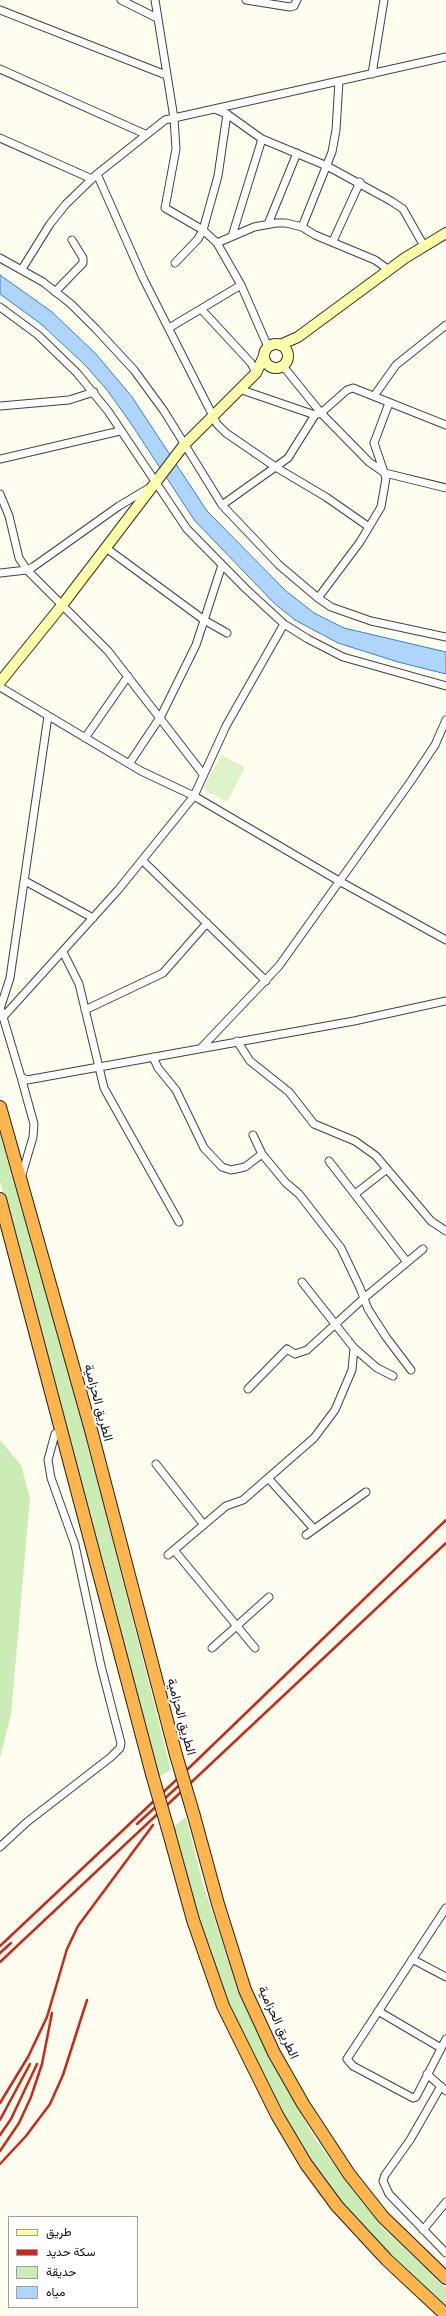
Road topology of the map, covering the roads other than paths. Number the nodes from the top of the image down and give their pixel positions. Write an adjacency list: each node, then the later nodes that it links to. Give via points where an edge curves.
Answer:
1 (121, 0): 7 (street)
2 (155, 0): 7 (street)
3 (246, 0): 4 (street, via 290,7 294,6)
4 (297, 0)
5 (384, 0): 10 (street)
6 (0, 10): 11 (street)
7 (157, 18): 11 (street)
8 (446, 58): 10 (street)
9 (0, 69): 16 (street)
10 (372, 74): 12 (street)
11 (166, 75): 15 (street)
12 (338, 81): 13 (street); 20 (street, via 336,130)
13 (217, 110): 14 (street); 15 (street)
14 (227, 114): 18 (street); 25 (street, via 218,176)
15 (174, 118): 16 (street, via 165,120); 25 (street, via 176,149 165,208)
16 (145, 134): 21 (street)
17 (0, 138): 21 (street)
18 (262, 139): 19 (street); 27 (street)
19 (297, 153): 20 (street); 23 (street)
20 (327, 166): 22 (street); 24 (street)
21 (95, 176): 34 (street, via 58,214); 41 (street)
22 (360, 182): 29 (street); 31 (street, via 403,209)
23 (268, 224): 24 (street, via 286,223); 27 (street)
24 (302, 227): 29 (street)
25 (203, 230): 30 (street); 33 (street, via 198,239)
26 (446, 233): 31 (street)
27 (232, 236): 30 (street)
28 (72, 240): 37 (street, via 83,258 83,264)
29 (334, 242): 35 (street, via 375,260)
30 (217, 243): 36 (street)
31 (424, 246): 35 (street)
32 (0, 258): 34 (street)
33 (175, 262)
34 (22, 269): 37 (street)
35 (389, 270): 42 (street)
36 (241, 285): 39 (street); 44 (street)
37 (55, 292): 57 (street, via 86,319 134,370 164,411)
38 (0, 307): 49 (street, via 38,335)
39 (201, 309): 41 (street); 47 (street, via 251,363)
40 (446, 325): 50 (street, via 396,365)
41 (169, 328): 53 (street)
42 (298, 337): 43 (street); 45 (street)
43 (280, 345): 44 (street); 45 (street)
44 (266, 351): 46 (street, via 265,363); 47 (street)
45 (288, 354): 46 (street, via 287,361)
46 (278, 367): 47 (street); 54 (street)
47 (256, 373): 48 (street)
48 (239, 389): 53 (street); 54 (street)
49 (94, 392): 52 (street, via 69,400); 56 (street)
50 (374, 396): 51 (street); 54 (street, via 353,388)
51 (389, 403): 55 (street); 60 (street, via 374,443)
52 (0, 406)
53 (213, 414): 57 (street); 59 (street, via 217,424 226,433)
54 (318, 414): 59 (street, via 288,458); 60 (street, via 369,462)
55 (446, 425)
56 (120, 431): 58 (street); 61 (street)
57 (184, 445): 61 (street); 64 (street)
58 (0, 459)
59 (277, 468): 64 (street); 65 (street, via 326,497)
60 (385, 473): 62 (street); 65 (street, via 382,503)
61 (156, 481): 66 (street); 67 (street, via 187,529); 68 (street)
62 (446, 488)
63 (0, 494): 68 (street, via 9,516 19,558)
64 (222, 505): 70 (street, via 279,565)
65 (369, 527): 70 (street)
66 (106, 548): 71 (street); 72 (street)
67 (222, 565): 72 (street); 73 (street)
68 (27, 570): 69 (street); 71 (street)
69 (0, 573)
70 (318, 598): 75 (street, via 331,607 371,621)
71 (63, 604): 76 (street); 77 (street)
72 (204, 620): 74 (street); 81 (street, via 196,645)
73 (284, 624): 78 (street, via 343,657); 85 (street, via 226,726)
74 (227, 633)
75 (446, 637)
76 (128, 676): 81 (street); 83 (street)
77 (0, 682)
78 (446, 686)
79 (0, 688): 80 (street)
80 (48, 716): 83 (street); 88 (street)
81 (161, 716): 84 (street); 85 (street)
82 (446, 720): 89 (street, via 435,745)
83 (86, 738): 84 (street)
84 (129, 764): 86 (street)
85 (203, 774): 86 (street)
86 (194, 796): 87 (street); 89 (street)
87 (143, 861): 90 (street); 91 (street)
88 (25, 881): 90 (street); 96 (street, via 10,978)
89 (339, 881): 92 (street); 94 (street)
90 (93, 918): 93 (street)
91 (207, 923): 94 (street); 97 (street, via 163,973)
92 (446, 940)
93 (63, 952): 96 (street); 97 (street, via 79,984)
94 (266, 981): 99 (street)
95 (446, 1001): 98 (street, via 354,1021)
96 (1, 1010): 102 (street)
97 (85, 1010): 101 (street)
98 (237, 1041): 99 (street); 107 (street, via 250,1061 289,1092 314,1124 354,1141 376,1156)
99 (202, 1047): 100 (street)
100 (153, 1057): 101 (street); 105 (street, via 158,1068 176,1090 204,1148 222,1167 231,1170 244,1167)
101 (98, 1067): 102 (street, via 27,1080); 111 (street, via 104,1088)
102 (21, 1077): 108 (street, via 34,1124 33,1137)
103 (0, 1107): 108 (highway, الطريق الحزامية)
104 (252, 1135): 105 (street)
105 (262, 1154): 116 (street, via 286,1183 299,1194 341,1248)
106 (329, 1161): 109 (street)
107 (387, 1169): 109 (street); 112 (street, via 432,1220)
108 (20, 1181): 147 (highway, الطريق الحزامية, bridge, via 91,1430 176,1755 245,1990 274,2053 302,2104 349,2174 382,2217)
109 (355, 1194): 114 (street)
110 (0, 1199): 122 (highway)
111 (179, 1222)
112 (446, 1231)
113 (422, 1249): 114 (street)
114 (407, 1262): 116 (street)
115 (302, 1282): 117 (street)
116 (364, 1298): 117 (street); 119 (street, via 386,1337)
117 (334, 1325): 118 (street); 121 (street, via 300,1354 287,1349)
118 (354, 1348): 120 (street, via 377,1368); 124 (street, via 352,1370 335,1410 314,1438)
119 (411, 1370)
120 (392, 1376)
121 (248, 1389)
122 (61, 1430): 135 (street, via 55,1434 51,1444 48,1460 51,1478 75,1545 101,1666 121,1743 120,1748 111,1757 27,1822); 148 (highway, bridge, via 193,1920 223,2006 277,2115 306,2164 337,2206 387,2260)
123 (156, 1464): 126 (street)
124 (268, 1478): 126 (street, via 243,1500 226,1506); 127 (street)
125 (366, 1492): 127 (street)
126 (204, 1525): 129 (street)
127 (314, 1530): 128 (street)
128 (306, 1535)
129 (174, 1550): 130 (street); 132 (street)
130 (168, 1555)
131 (269, 1597): 132 (street)
132 (236, 1625): 133 (street); 134 (street)
133 (212, 1648)
134 (255, 1648)
135 (0, 1847)
136 (446, 1908): 137 (street)
137 (412, 1959): 138 (street); 139 (street)
138 (446, 1977)
139 (378, 2011): 141 (street); 142 (street, via 346,2059 349,2063 410,2098 416,2097)
140 (446, 2039): 141 (street)
141 (441, 2048): 142 (street)
142 (427, 2074): 143 (street)
143 (444, 2088): 145 (street, via 384,2178 384,2185 390,2194)
144 (446, 2202): 145 (street)
145 (423, 2230): 146 (street)
146 (446, 2253)
147 (446, 2278)
148 (446, 2315)

